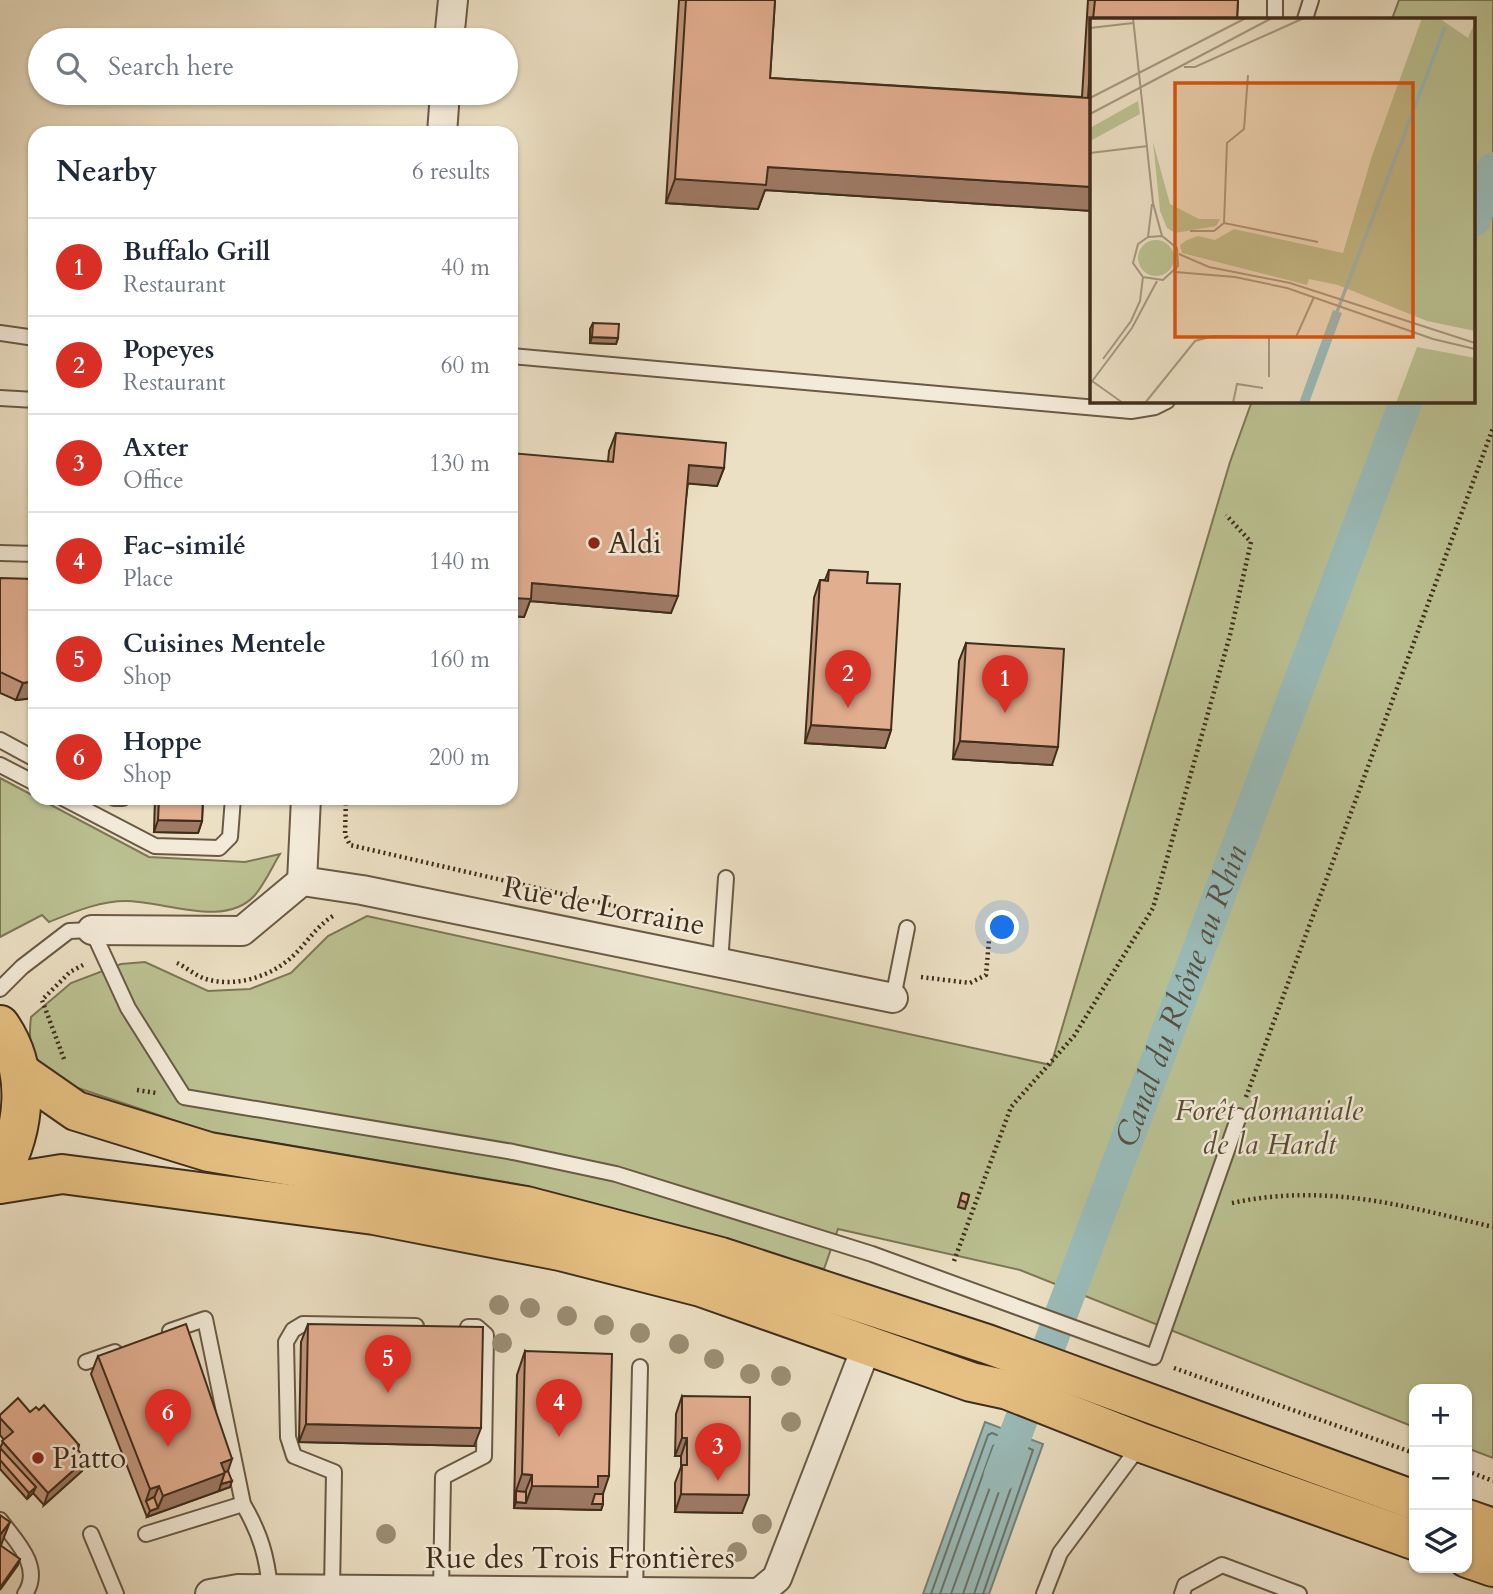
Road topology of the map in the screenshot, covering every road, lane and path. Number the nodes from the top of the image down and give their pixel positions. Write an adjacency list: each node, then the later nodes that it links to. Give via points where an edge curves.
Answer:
1 (453, 0): 6 (street)
2 (1275, 0): 4 (lane)
3 (1311, 0): 5 (lane)
4 (1275, 18)
5 (1305, 18)
6 (450, 28)
7 (444, 105): 8 (street)
8 (443, 126)
9 (0, 333): 10 (lane)
10 (28, 337)
11 (518, 357): 14 (lane, via 1131,411)
12 (0, 398): 13 (lane)
13 (28, 400)
14 (1165, 402)
15 (1493, 428): 40 (path)
16 (1226, 515): 45 (path, via 1251,542 1230,635 1153,908 1073,1037 1011,1107)
17 (0, 553): 18 (lane)
18 (28, 554)
19 (0, 740): 20 (lane)
20 (28, 755)
21 (0, 765): 22 (lane)
22 (28, 779)
23 (76, 805): 24 (lane, via 155,846 219,848 230,837)
24 (232, 805)
25 (306, 805): 28 (street)
26 (346, 805): 31 (path, via 345,835 351,845)
27 (726, 878): 31 (lane)
28 (302, 881): 30 (street, via 242,931); 33 (street, Rue de Lorraine)
29 (907, 928): 34 (lane)
30 (92, 930): 35 (lane, via 69,931); 45 (lane, via 128,1008 184,1097 513,1152 616,1174)
31 (722, 931): 33 (lane)
32 (989, 940): 34 (path, via 986,975 970,983)
33 (720, 963): 34 (street, Rue de Lorraine)
34 (896, 985)
35 (0, 989)
36 (42, 1000): 38 (path)
37 (0, 1025): 39 (main road)
38 (65, 1063)
39 (20, 1072): 41 (main road, via 22,1111 13,1150); 56 (main road, via 76,1111 209,1152 526,1206 721,1257 987,1343)
40 (1239, 1116): 43 (lane)
41 (0, 1175)
42 (0, 1184): 47 (main road, via 62,1174 374,1215 560,1251 701,1287)
43 (1207, 1208): 44 (path, via 1263,1196 1340,1194); 49 (lane)
44 (1493, 1227)
45 (947, 1281): 49 (lane)
46 (157, 1336): 57 (lane, via 205,1319)
47 (868, 1343): 52 (main road, via 971,1382 1008,1390); 69 (street, Rue des Trois Frontières, via 777,1578 759,1593)
48 (133, 1345): 50 (lane)
49 (1154, 1357): 53 (path, via 1184,1373)
50 (86, 1362)
51 (640, 1367): 69 (lane)
52 (1142, 1443): 63 (main road); 74 (lane, via 1060,1553)
53 (1409, 1451)
54 (1472, 1473): 55 (path)
55 (1493, 1480)
56 (1409, 1498)
57 (243, 1503): 62 (lane); 66 (lane, via 266,1551)
58 (0, 1520): 70 (lane, via 30,1559 31,1586)
59 (1472, 1521): 60 (main road)
60 (1493, 1528)
61 (91, 1534): 71 (lane)
62 (146, 1534)
63 (1409, 1538)
64 (1472, 1560): 65 (main road)
65 (1493, 1567)
66 (270, 1589): 67 (street, Rue des Trois Frontières); 72 (street, Rue des Trois Frontières)
67 (332, 1590): 68 (street, Rue des Trois Frontières); 68 (lane, via 334,1472 294,1456 288,1437 286,1342 303,1324 477,1327 486,1335 484,1456 443,1477)
68 (453, 1592): 73 (street, Rue des Trois Frontières)
69 (635, 1593): 73 (street, Rue des Trois Frontières)
70 (25, 1594)
71 (116, 1594)
72 (209, 1594)
73 (588, 1594)
74 (1044, 1594)
75 (1182, 1594): 76 (lane, via 1185,1585 1222,1565)
76 (1299, 1594)

